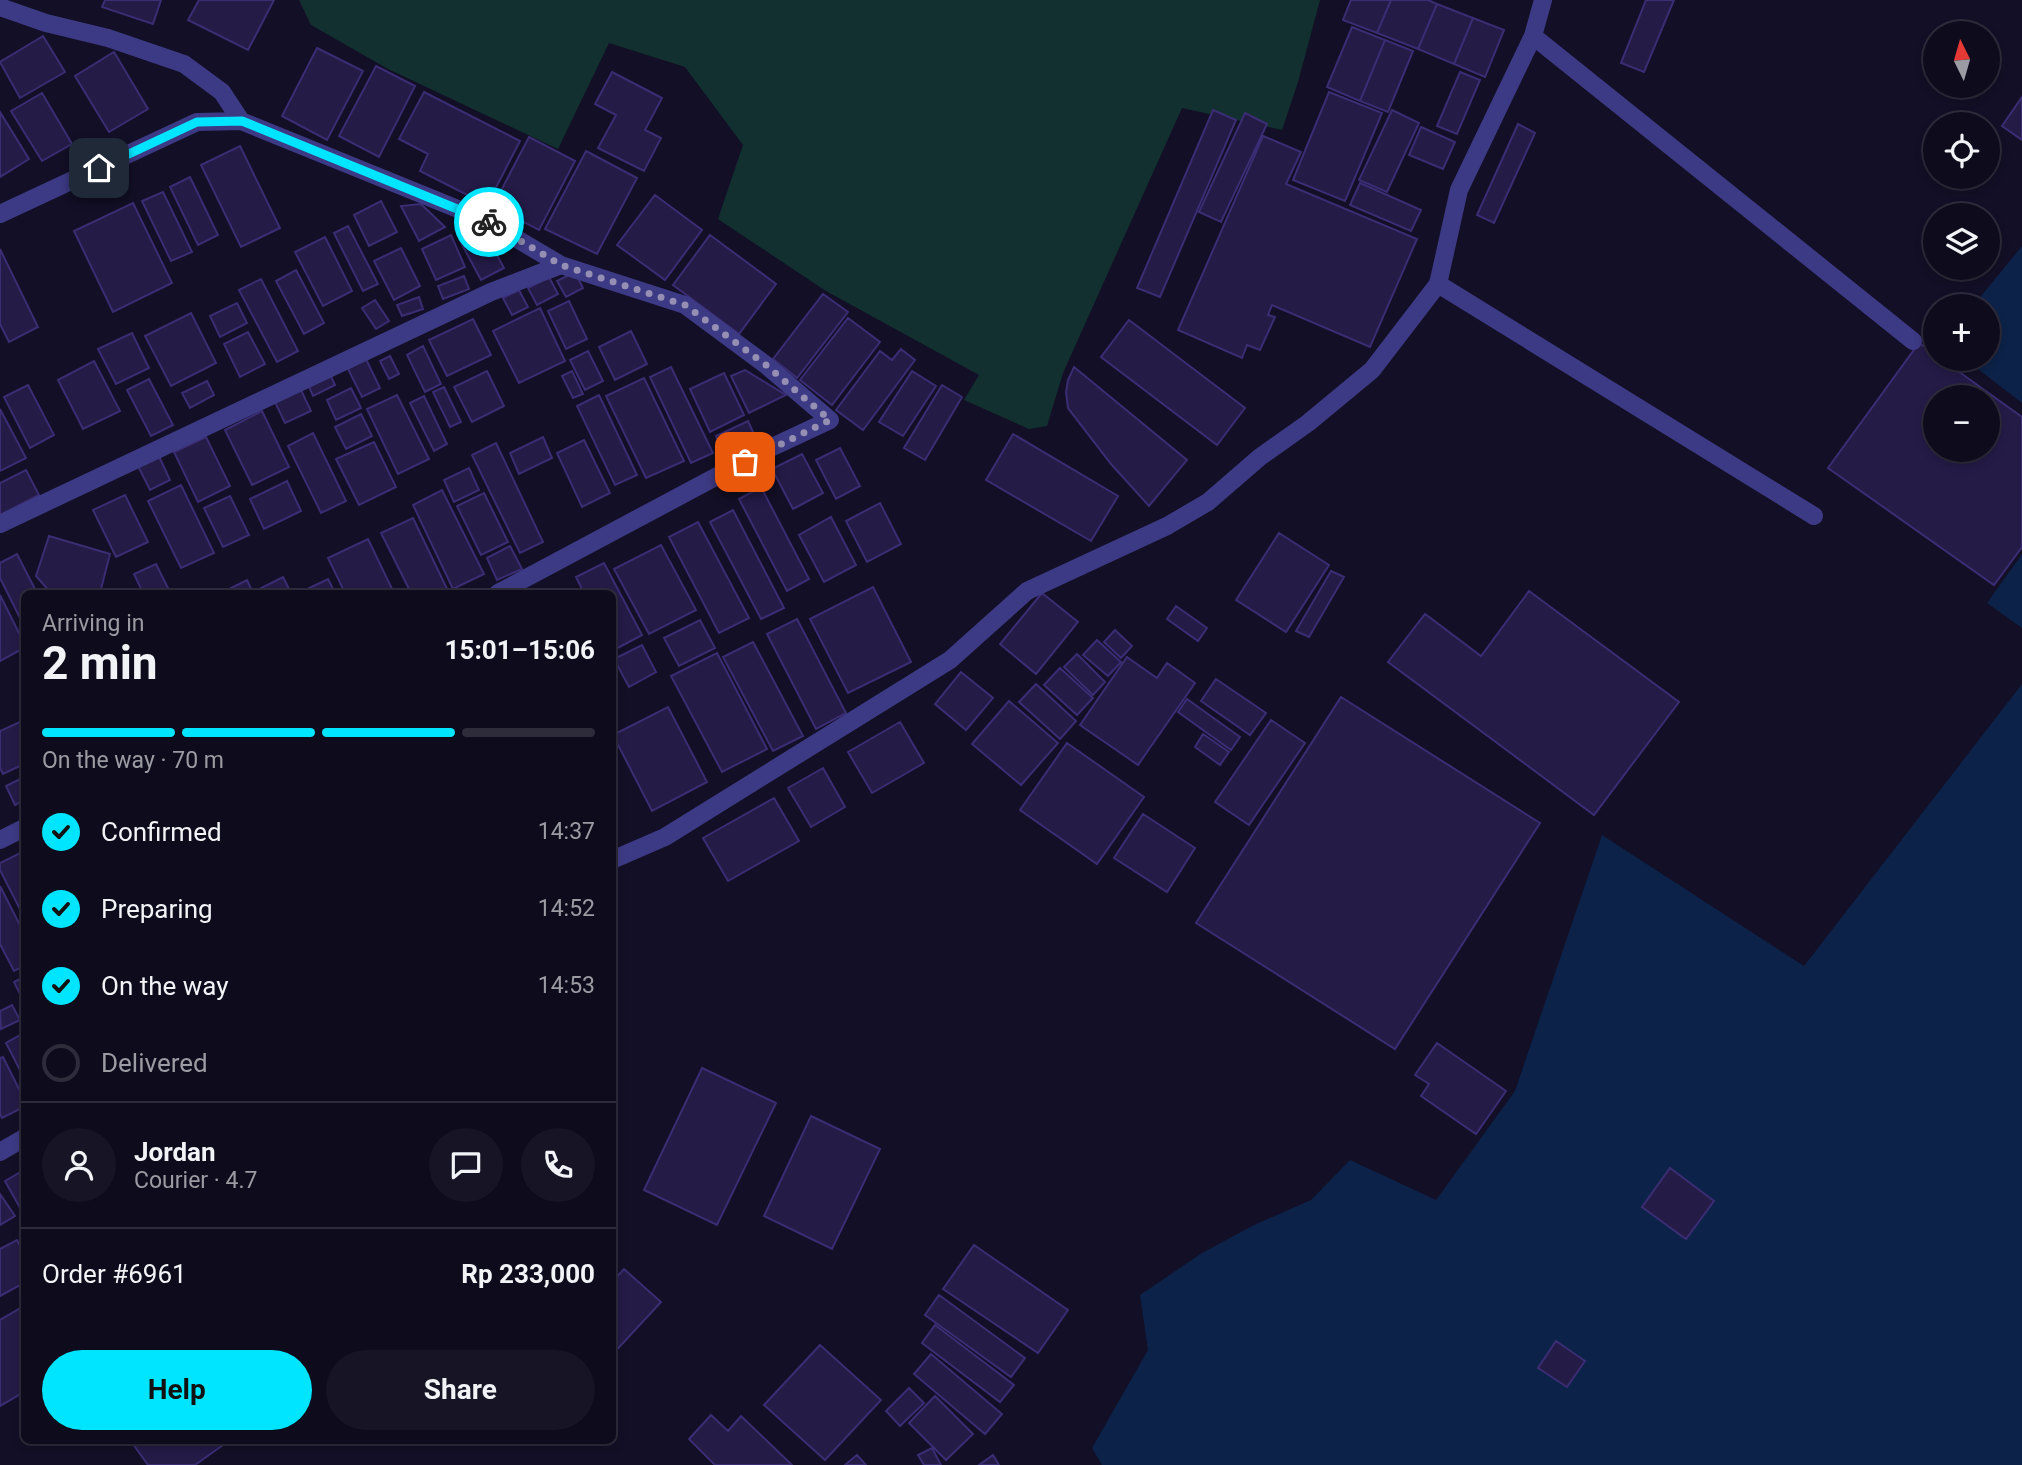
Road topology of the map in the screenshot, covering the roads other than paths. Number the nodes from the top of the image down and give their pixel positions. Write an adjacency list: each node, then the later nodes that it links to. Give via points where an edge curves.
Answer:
1 (1544, 0): 3 (street)
2 (0, 7): 4 (street, via 184,64 222,92)
3 (1533, 36): 7 (street, via 1459,190); 8 (street)
4 (242, 121): 5 (street, via 197,122); 6 (street, via 485,220)
5 (0, 214)
6 (561, 265): 10 (street, via 491,292); 11 (street, via 685,305 830,420)
7 (1438, 284): 9 (street); 14 (street, via 1372,370 1208,502 1027,591 950,660 665,837)
8 (1913, 341)
9 (1814, 516)
10 (0, 524)
11 (504, 590)
12 (21, 830): 13 (street)
13 (0, 840)
14 (616, 858)
15 (21, 1140): 16 (street)
16 (0, 1152)

